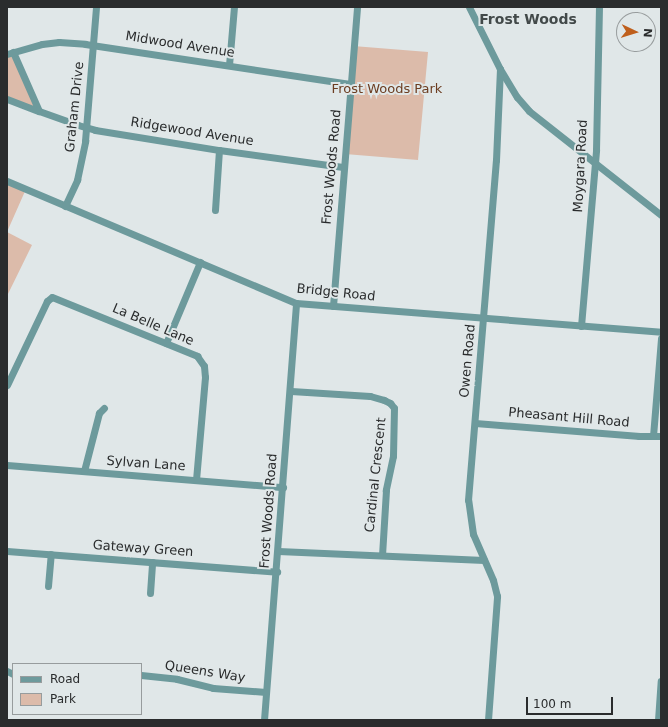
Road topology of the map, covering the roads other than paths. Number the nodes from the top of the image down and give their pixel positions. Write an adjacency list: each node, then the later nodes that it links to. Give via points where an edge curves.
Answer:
1 (96, 7): 6 (street, Graham Drive)
2 (234, 7): 8 (street)
3 (357, 7): 10 (street, Frost Woods Road)
4 (469, 7): 9 (street, Owen Road)
5 (599, 7): 17 (street, Moygara Road)
6 (94, 45): 7 (street, Midwood Avenue, via 58,42); 8 (street, Midwood Avenue); 15 (street, Graham Drive)
7 (10, 53): 14 (street)
8 (229, 65): 10 (street, Midwood Avenue)
9 (500, 69): 11 (street, Owen Road); 12 (street)
10 (350, 84): 18 (street, Frost Woods Road)
11 (500, 89): 12 (street); 26 (street, Owen Road)
12 (517, 97): 17 (street, via 529,111)
13 (7, 99): 14 (street, Ridgewood Avenue)
14 (39, 111): 15 (street, Ridgewood Avenue)
15 (87, 128): 16 (street, Ridgewood Avenue); 20 (street, Graham Drive, via 77,180)
16 (219, 150): 18 (street, Ridgewood Avenue); 21 (street)
17 (594, 162): 22 (street); 27 (street, Moygara Road)
18 (344, 167): 25 (street, Frost Woods Road)
19 (7, 181): 20 (street, Bridge Road)
20 (65, 206): 23 (street, Bridge Road)
21 (215, 210)
22 (661, 215)
23 (200, 262): 24 (street, Bridge Road); 30 (street)
24 (296, 303): 25 (street, Bridge Road); 32 (street, Frost Woods Road)
25 (333, 306): 26 (street, Bridge Road)
26 (484, 317): 27 (street, Bridge Road); 34 (street, Owen Road)
27 (580, 326): 28 (street, Bridge Road)
28 (661, 332)
29 (661, 338): 35 (street)
30 (166, 343): 31 (street, La Belle Lane, via 52,297); 39 (street, La Belle Lane, via 197,356 204,366)
31 (7, 385)
32 (290, 391): 40 (street, Frost Woods Road); 44 (street, Cardinal Crescent, via 378,398 390,403 394,408 393,456 386,490)
33 (104, 408): 38 (street, via 99,413)
34 (475, 423): 35 (street, Pheasant Hill Road); 45 (street, Owen Road, via 469,512 473,534)
35 (653, 436): 36 (street, Pheasant Hill Road)
36 (661, 436)
37 (7, 465): 38 (street, Sylvan Lane)
38 (84, 471): 39 (street, Sylvan Lane)
39 (196, 480): 40 (street, Sylvan Lane)
40 (283, 487): 42 (street, Frost Woods Road)
41 (7, 551): 43 (street, Gateway Green)
42 (278, 551): 44 (street); 47 (street, Frost Woods Road)
43 (51, 554): 46 (street, Gateway Green); 48 (street)
44 (382, 555): 45 (street)
45 (484, 560): 54 (street, Owen Road, via 497,596)
46 (152, 562): 47 (street, Gateway Green); 49 (street)
47 (277, 572): 52 (street, Frost Woods Road)
48 (48, 586)
49 (150, 594)
50 (142, 676): 52 (street, Queens Way, via 177,679 213,688)
51 (661, 681): 55 (street)
52 (266, 692): 53 (street, Frost Woods Road)
53 (264, 720)
54 (488, 720)
55 (658, 720)

